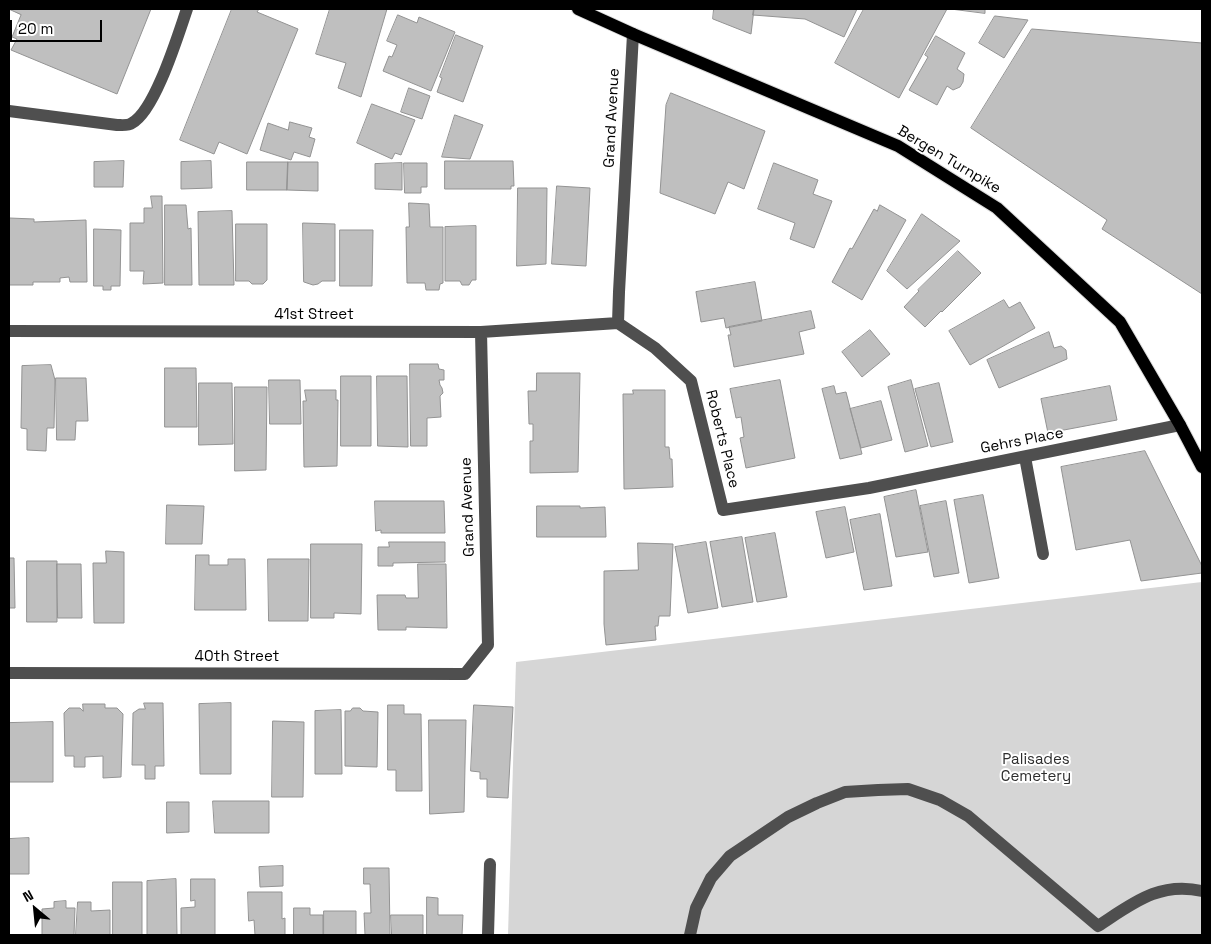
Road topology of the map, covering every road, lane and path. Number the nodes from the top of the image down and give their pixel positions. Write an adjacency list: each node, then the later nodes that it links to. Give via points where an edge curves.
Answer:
1 (188, 9): 4 (street, via 153,99 131,124 117,125)
2 (578, 9): 3 (main road, Bergen Turnpike)
3 (633, 34): 5 (street, Grand Avenue); 8 (main road, Bergen Turnpike, via 898,146 997,208 1120,322)
4 (9, 110)
5 (618, 323): 7 (street, 41st Street); 11 (street, Roberts Place, via 655,348 691,381 723,510)
6 (9, 331): 7 (street, 41st Street)
7 (481, 332): 14 (street, Grand Avenue, via 488,645)
8 (1180, 425): 9 (street, Gehrs Place); 10 (main road, Bergen Turnpike)
9 (1025, 457): 11 (street, Gehrs Place); 12 (street)
10 (1202, 467)
11 (870, 488)
12 (1043, 554)
13 (9, 673): 14 (street, 40th Street)
14 (465, 674)
15 (490, 864): 18 (street)
16 (1202, 891): 17 (street, via 1168,888 1138,900)
17 (1102, 931): 19 (street, via 968,816 940,800 908,789 845,792 788,818 730,856 711,878 696,908)
18 (488, 935)
19 (690, 935)

